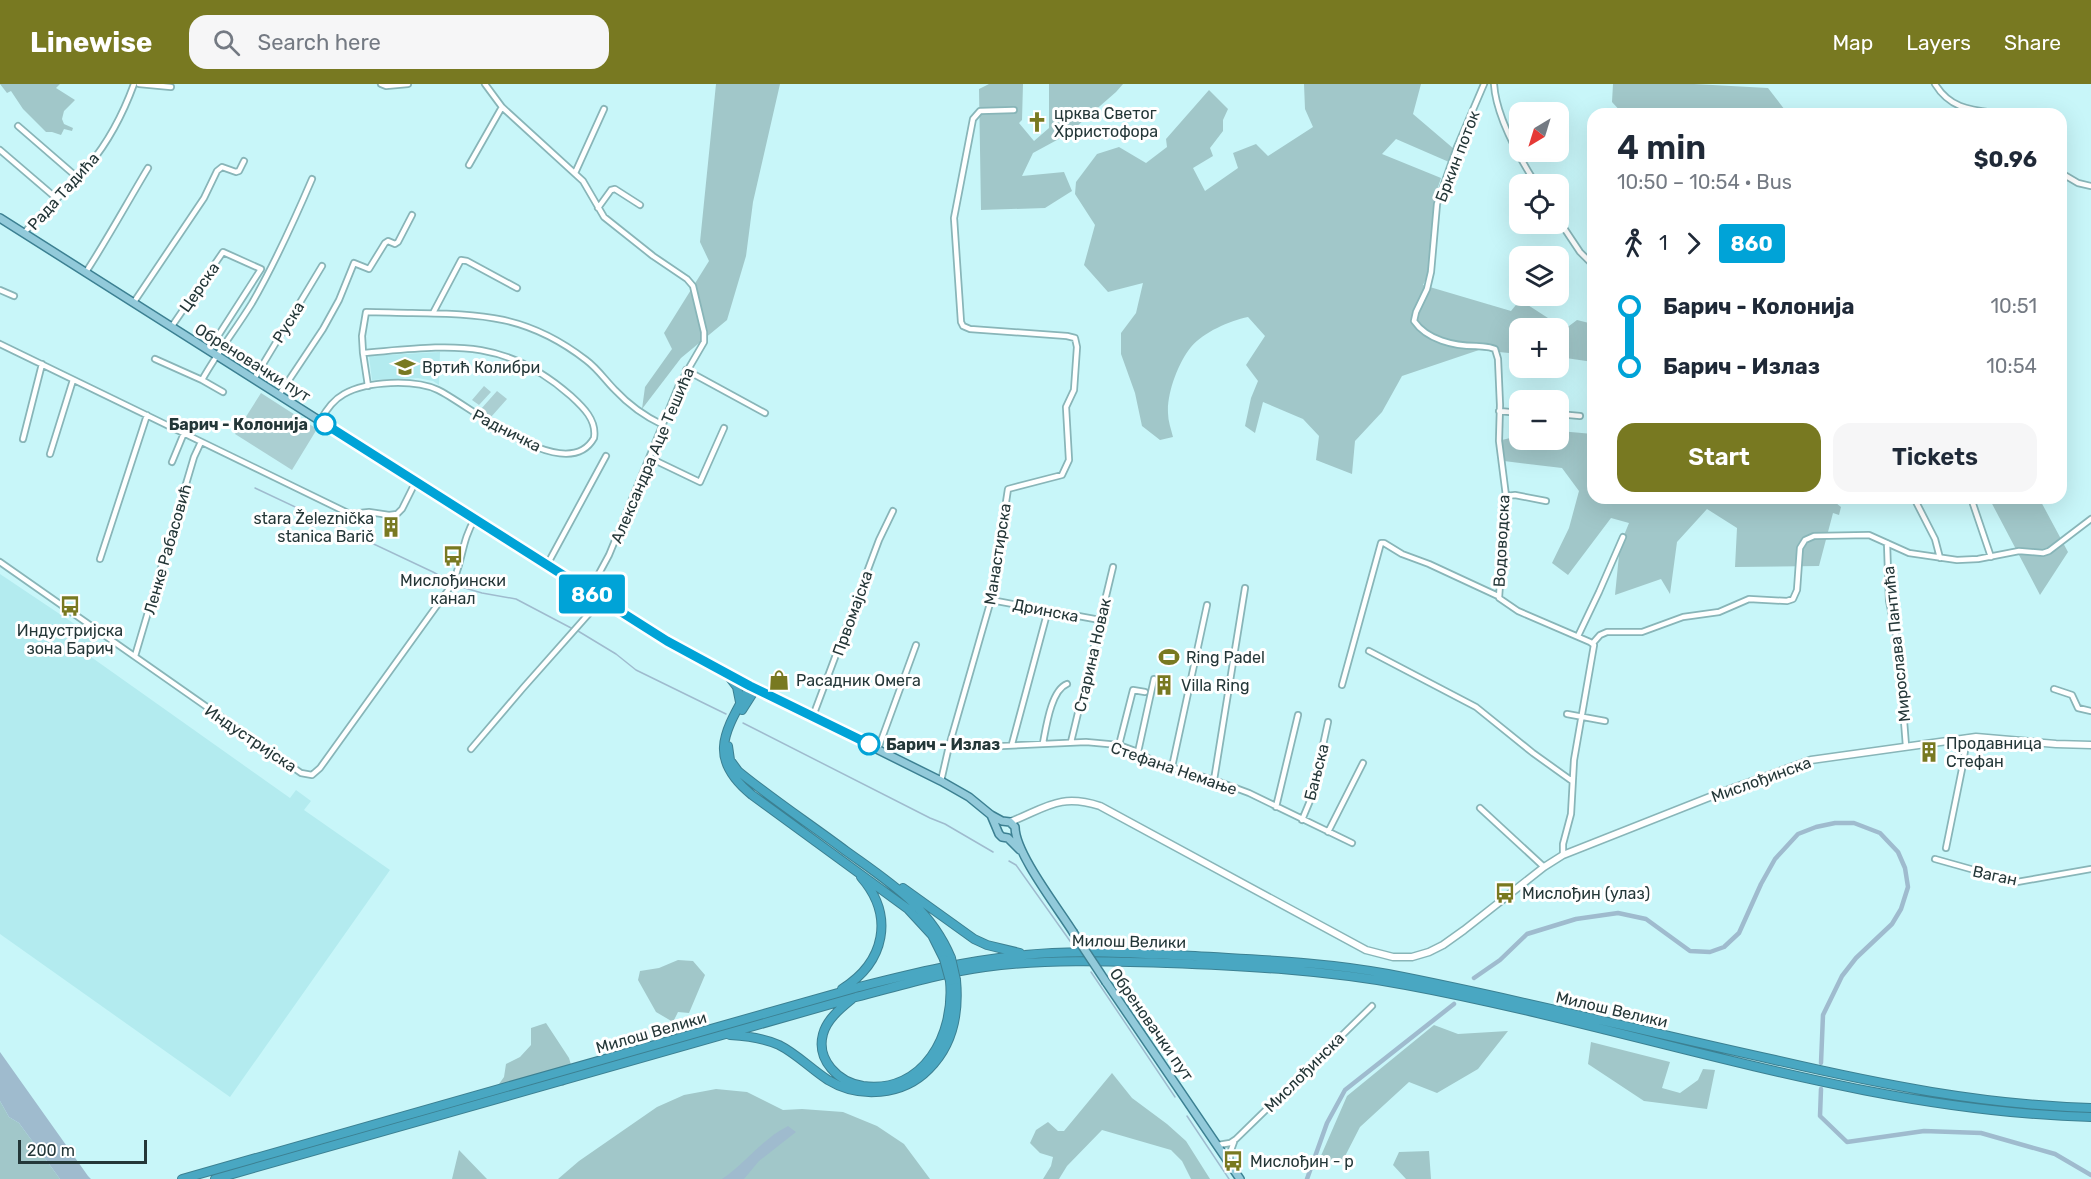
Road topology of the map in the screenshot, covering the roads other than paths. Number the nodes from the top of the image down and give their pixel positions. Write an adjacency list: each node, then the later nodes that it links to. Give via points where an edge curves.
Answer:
1 (134, 84): 22 (street, Рада Тадића, via 116,127)
2 (140, 84): 9 (street)
3 (381, 84): 4 (street)
4 (408, 84)
5 (485, 84): 10 (street, Александра Аце Тешића)
6 (1484, 84): 38 (street, Бркин поток, via 1437,204 1431,272)
7 (1494, 84): 20 (street, Бркин поток, via 1509,134)
8 (1935, 84): 11 (street, via 1957,106)
9 (171, 87)
10 (502, 107): 17 (street); 19 (street, Александра Аце Тешића)
11 (1968, 108)
12 (604, 110): 19 (street)
13 (1014, 110): 90 (street, Манастирска, via 980,111 973,119 954,218 962,324 970,329 1067,336 1075,338 1077,347 1074,390 1066,407 1069,460 1062,475 1008,489)
14 (18, 126): 22 (street)
15 (0, 150): 25 (street)
16 (244, 161): 39 (street, via 239,171 222,167 217,171 204,198)
17 (469, 165)
18 (148, 168): 34 (street)
19 (575, 173): 27 (street, Александра Аце Тешића)
20 (1531, 174)
21 (2067, 177): 24 (street)
22 (78, 178): 25 (street, Рада Тадића)
23 (312, 179): 43 (street, via 251,304)
24 (2091, 186)
25 (56, 198): 30 (street, Рада Тадића)
26 (640, 205): 27 (street, via 615,189)
27 (598, 208): 47 (street, Александра Аце Тешића, via 604,218 693,286 704,342)
28 (412, 215): 53 (street, via 398,242 385,243 369,269 354,263 323,329)
29 (0, 218): 30 (main road, Обреновачки пут)
30 (24, 233): 34 (main road, Обреновачки пут)
31 (1568, 234): 32 (street)
32 (1587, 259)
33 (322, 266): 48 (street, Руска)
34 (86, 272): 39 (main road, Обреновачки пут)
35 (517, 288): 40 (street, via 461,260)
36 (0, 290): 37 (street)
37 (14, 296)
38 (1422, 300): 54 (street, Водоводска, via 1414,321 1425,333 1495,349)
39 (134, 303): 41 (main road, Обреновачки пут)
40 (433, 314): 44 (street, via 366,312); 61 (street, via 508,320 543,333 586,359 632,406)
41 (172, 326): 43 (main road, Обреновачки пут); 43 (street, Церска, via 223,252 261,269)
42 (0, 344): 46 (street)
43 (212, 352): 48 (main road, Обреновачки пут); 50 (street)
44 (363, 352): 51 (street); 51 (street, Радничка, via 449,346 498,353 555,382 582,406 592,420 595,435 580,451 551,451 506,433 427,386)
45 (155, 359): 50 (street)
46 (42, 364): 49 (street); 64 (street)
47 (686, 370): 56 (street); 61 (street, Александра Аце Тешића)
48 (254, 379): 53 (main road, Обреновачки пут)
49 (73, 380): 58 (street); 66 (street)
50 (202, 380): 52 (street)
51 (368, 386): 60 (street, Радничка, via 339,397)
52 (223, 392)
53 (279, 395): 60 (main road, Обреновачки пут)
54 (1500, 411): 55 (street); 71 (street, Водоводска)
55 (1509, 411)
56 (765, 413)
57 (1569, 415): 59 (street)
58 (147, 416): 63 (street); 82 (street)
59 (1581, 416)
60 (320, 420): 70 (main road, Обреновачки пут)
61 (663, 425): 68 (street, Александра Аце Тешића)
62 (724, 428): 68 (street, via 700,482)
63 (184, 433): 65 (street); 69 (street)
64 (23, 439)
65 (201, 442): 70 (street, via 350,514 397,514); 98 (street, Ленке Рабасовић)
66 (50, 454)
67 (606, 456): 84 (street)
68 (650, 458): 87 (street, Александра Аце Тешића)
69 (172, 462)
70 (416, 481): 76 (main road, Обреновачки пут)
71 (1506, 496): 72 (street); 88 (street, Водоводска)
72 (1546, 501)
73 (1917, 504): 81 (street)
74 (1973, 504): 80 (street)
75 (893, 511): 110 (street, Првомајска)
76 (475, 519): 84 (main road, Обреновачки пут); 98 (street, Индустријска, via 451,586 312,775 291,766)
77 (2091, 519): 80 (street, via 2049,551)
78 (1623, 537): 94 (street)
79 (1887, 543): 81 (street, via 1909,553); 95 (street, via 1864,535 1808,538 1800,548 1793,599 1747,599 1719,612 1683,617 1634,634 1607,632); 121 (street, Мирослава Пантића, via 1889,601 1898,645)
80 (1991, 556): 81 (street)
81 (1940, 558)
82 (100, 559)
83 (0, 562): 98 (street, Индустријска)
84 (547, 566): 87 (main road, Обреновачки пут)
85 (1113, 567): 93 (street, Старина Новак)
86 (1245, 588): 127 (street)
87 (589, 592): 89 (main road, Обреновачки пут)
88 (1498, 596): 94 (street, Водоводска, via 1518,611); 102 (street, via 1381,543)
89 (601, 600): 99 (main road, Обреновачки пут); 122 (street)
90 (991, 600): 92 (street, Дринска); 120 (street, Манастирска)
91 (1207, 605): 126 (street)
92 (1048, 610): 93 (street, Дринска); 117 (street)
93 (1100, 620): 115 (street, Старина Новак)
94 (1578, 636): 95 (street, Водоводска)
95 (1593, 643): 111 (street)
96 (916, 645): 123 (street)
97 (1369, 651): 129 (street, via 1476,707)
98 (135, 656)
99 (728, 674): 103 (main road, Обреновачки пут); 106 (highway, via 738,690)
100 (1154, 679): 124 (street)
101 (1066, 684): 116 (street, via 1054,697)
102 (1342, 685)
103 (753, 687): 106 (highway); 110 (main road, Обреновачки пут); 146 (highway, via 728,741 733,765)
104 (2054, 688): 107 (street, via 2072,695 2078,708)
105 (1145, 692): 118 (street, via 1133,690)
106 (740, 703): 143 (highway, via 724,743 724,758 731,775 752,795)
107 (2091, 711)
108 (1567, 714): 111 (street)
109 (1298, 715): 130 (street)
110 (813, 716): 123 (main road, Обреновачки пут)
111 (1582, 718): 113 (street); 129 (street)
112 (1328, 722): 134 (street, Бањска, via 1312,796)
113 (1605, 722)
114 (1966, 738): 119 (main road, Мислођинска); 121 (main road, Мислођинска); 140 (street)
115 (1071, 742): 116 (street, Стефана Немање); 118 (street, Стефана Немање)
116 (1042, 743): 117 (street, Стефана Немање)
117 (1012, 744): 120 (street, Стефана Немање)
118 (1119, 745): 124 (street, Стефана Немање)
119 (2091, 745)
120 (949, 746): 128 (street, Манастирска)
121 (1906, 746): 141 (main road, Мислођинска, via 1803,763)
122 (471, 749)
123 (878, 749): 128 (main road, Обреновачки пут)
124 (1138, 752): 126 (street, Стефана Немање, via 1143,758)
125 (1363, 763): 137 (street)
126 (1172, 767): 127 (street, Стефана Немање)
127 (1214, 780): 130 (street, Стефана Немање)
128 (941, 781): 133 (main road, Обреновачки пут)
129 (1572, 781): 141 (street)
130 (1276, 807): 134 (street, Стефана Немање)
131 (1480, 808): 144 (street)
132 (1030, 812): 135 (main road, Мислођинска); 138 (main road); 144 (main road, Мислођинска, via 1065,801 1100,806 1383,956 1420,955 1443,945)
133 (991, 815): 135 (main road, Обреновачки пут); 136 (main road, Обреновачки пут)
134 (1302, 820): 137 (street, Стефана Немање)
135 (1007, 822): 136 (main road, via 1000,824); 138 (main road)
136 (998, 830): 138 (main road, via 1000,836)
137 (1328, 832): 139 (street, Стефана Немање)
138 (1012, 834): 157 (main road, Обреновачки пут, bridge, via 1106,982)
139 (1352, 843)
140 (1946, 848)
141 (1563, 855): 144 (main road, Мислођинска)
142 (1935, 859): 145 (street, Ваган, via 2017,882)
143 (851, 867): 148 (highway, via 916,917); 150 (highway, via 875,898 881,915 880,938 864,971)
144 (1544, 867)
145 (2091, 868)
146 (874, 871): 147 (highway, via 974,939); 148 (highway, via 931,920 942,937)
147 (1027, 954): 150 (highway, Милош Велики, via 946,965); 154 (highway, Милош Велики, via 1179,956 1368,970 1891,1085 1985,1100)
148 (948, 958): 149 (highway, bridge)
149 (953, 980): 151 (highway, via 949,1014 936,1050 913,1074 894,1083 862,1086 844,1080 831,1070 823,1053 826,1026); 153 (highway, via 957,1004 944,1049 927,1072 894,1089 848,1089 772,1042)
150 (834, 994): 158 (highway, Милош Велики)
151 (856, 997): 153 (highway, Милош Велики); 155 (highway, Милош Велики, via 951,973 1020,963 1200,964 1318,973 1487,1002 1898,1096 1989,1110)
152 (1372, 1006): 156 (street, Мислођинска)
153 (726, 1034): 158 (highway, Милош Велики)
154 (2091, 1108)
155 (2091, 1117)
156 (1236, 1139): 157 (street, Мислођинска); 159 (street, via 1230,1150)
157 (1218, 1145): 159 (main road, Обреновачки пут)
158 (290, 1153): 160 (highway, Милош Велики); 161 (highway, Милош Велики)
159 (1230, 1163): 162 (main road, Обреновачки пут)
160 (182, 1179)
161 (215, 1179)
162 (1240, 1179)

